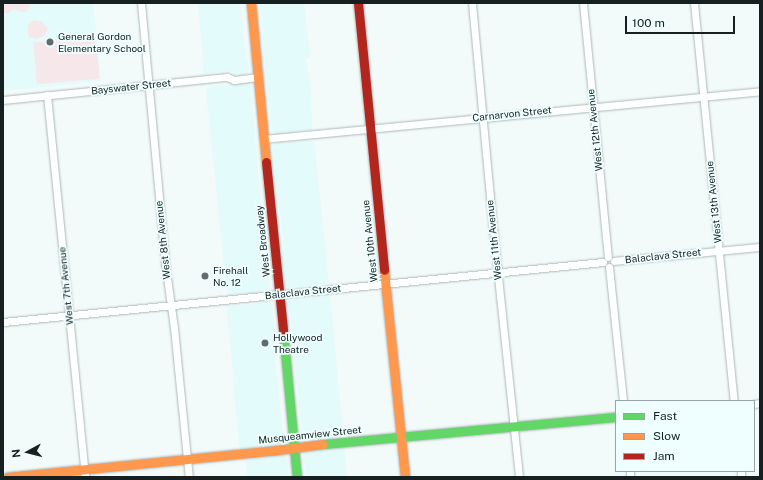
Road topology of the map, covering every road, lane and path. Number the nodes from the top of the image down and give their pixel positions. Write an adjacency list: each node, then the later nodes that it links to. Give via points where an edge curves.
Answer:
1 (141, 3): 8 (street, West 8th Avenue)
2 (251, 3): 7 (street, West Broadway)
3 (358, 3): 15 (street, West 10th Avenue)
4 (472, 3): 14 (street, West 11th Avenue)
5 (583, 3): 13 (street, West 12th Avenue)
6 (694, 3): 11 (street, West 13th Avenue)
7 (258, 77): 8 (street, Bayswater Street, via 234,80 227,77); 16 (street, West Broadway)
8 (148, 85): 10 (street, Bayswater Street); 23 (street, West 8th Avenue)
9 (760, 91): 11 (street, Carnarvon Street)
10 (47, 95): 12 (street, Bayswater Street); 24 (street, West 7th Avenue)
11 (704, 97): 13 (street, Carnarvon Street); 18 (street, West 13th Avenue)
12 (3, 100)
13 (593, 108): 14 (street, Carnarvon Street); 19 (street, West 12th Avenue)
14 (483, 117): 15 (street, Carnarvon Street); 20 (street, West 11th Avenue)
15 (370, 129): 16 (street, Carnarvon Street); 21 (street, West 10th Avenue)
16 (264, 139): 22 (street, West Broadway)
17 (760, 247): 18 (street, Balaclava Street)
18 (719, 251): 19 (street, Balaclava Street); 27 (street, West 13th Avenue)
19 (609, 262): 20 (street, Balaclava Street); 26 (street, West 12th Avenue)
20 (498, 272): 21 (street, Balaclava Street); 29 (street, West 11th Avenue)
21 (386, 283): 22 (street, Balaclava Street); 30 (street, West 10th Avenue)
22 (280, 294): 23 (street, Balaclava Street); 31 (street, West Broadway)
23 (170, 306): 24 (street, Balaclava Street); 32 (street, West 8th Avenue)
24 (70, 316): 25 (street, Balaclava Street); 33 (street, West 7th Avenue)
25 (3, 322)
26 (623, 400)
27 (734, 400)
28 (615, 417): 29 (street, Musqueamview Street)
29 (514, 426): 30 (street, Musqueamview Street); 38 (street, West 11th Avenue)
30 (400, 437): 31 (street, Musqueamview Street); 37 (street, West 10th Avenue)
31 (294, 448): 32 (street, Musqueamview Street); 36 (street, West Broadway)
32 (188, 459): 33 (street, Musqueamview Street); 35 (street, West 8th Avenue)
33 (85, 473): 34 (street, Musqueamview Street)
34 (7, 477)
35 (189, 477)
36 (296, 477)
37 (404, 477)
38 (519, 477)

